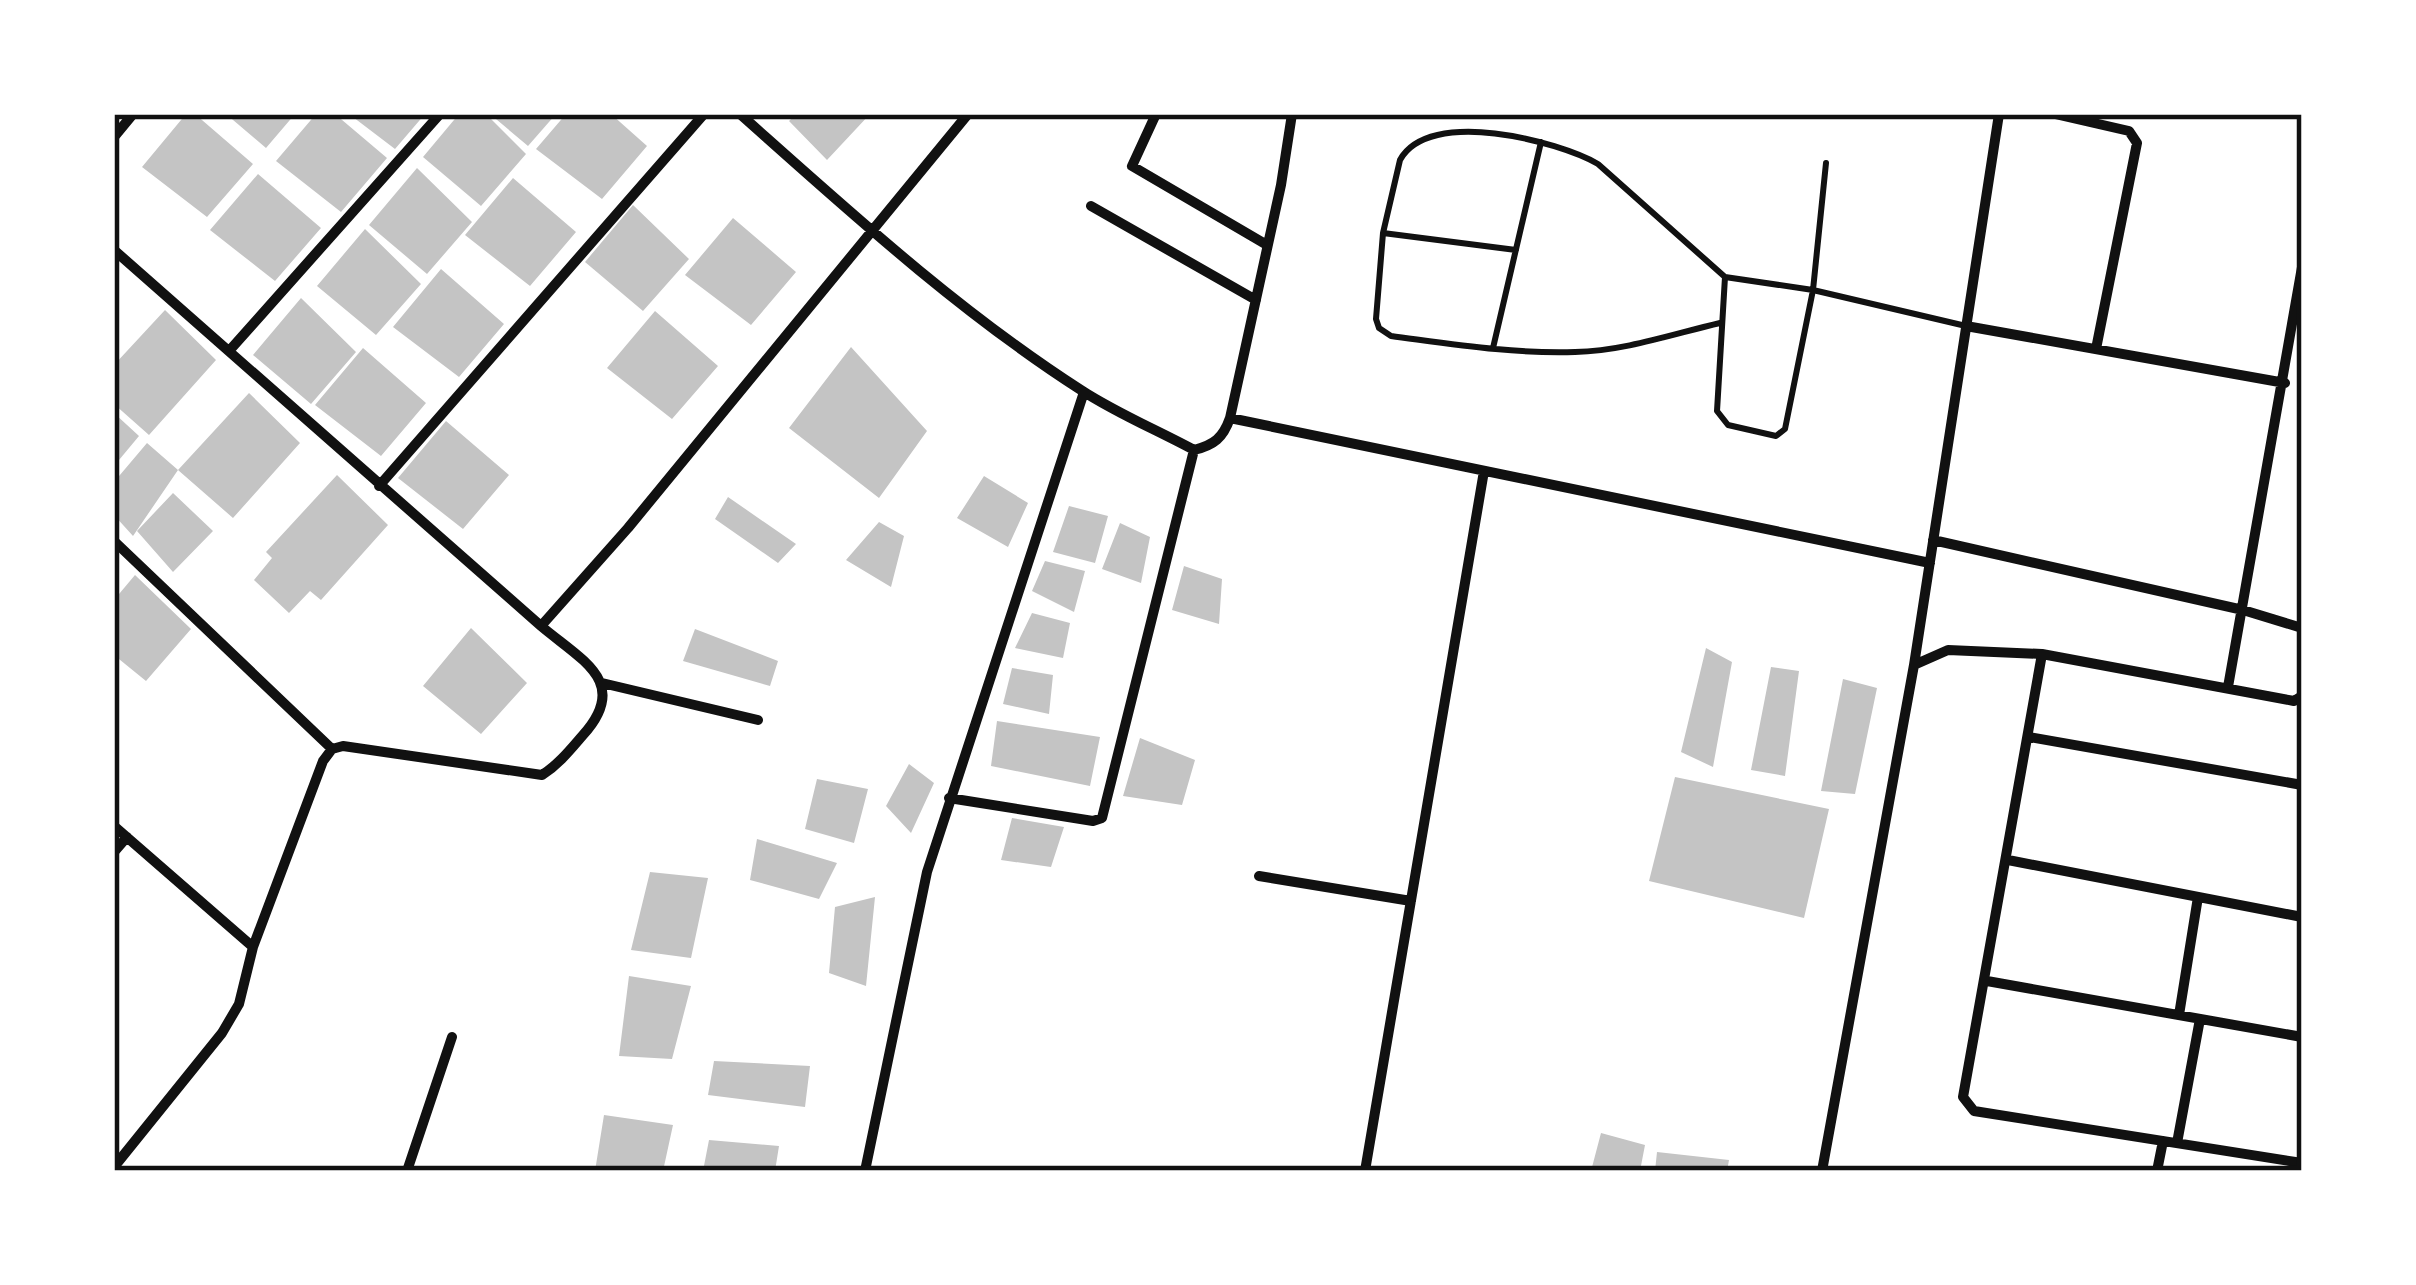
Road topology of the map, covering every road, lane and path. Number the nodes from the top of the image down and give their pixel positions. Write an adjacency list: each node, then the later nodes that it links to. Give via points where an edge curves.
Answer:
1 (440, 114): 27 (street)
2 (704, 114): 33 (street)
3 (740, 114): 14 (street)
4 (968, 114): 14 (street)
5 (1156, 114): 16 (street, via 1131,163 1135,170)
6 (1292, 114): 16 (street)
7 (2000, 114): 24 (street)
8 (2055, 114): 26 (street, via 2129,131 2137,143)
9 (126, 117): 10 (street)
10 (114, 137)
11 (1541, 142): 15 (lane, via 1452,133 1421,141 1400,160); 18 (lane); 20 (lane, via 1598,164)
12 (1826, 163): 21 (lane)
13 (1091, 206): 22 (street)
14 (873, 231): 29 (street); 38 (street)
15 (1383, 233): 18 (lane); 25 (lane, via 1379,328)
16 (1268, 245): 22 (street)
17 (114, 250): 27 (street)
18 (1518, 250): 25 (lane)
19 (2302, 267): 28 (street)
20 (1724, 277): 21 (lane); 23 (lane)
21 (1813, 290): 23 (lane, via 1785,429 1776,436 1721,421); 24 (lane)
22 (1256, 300): 30 (street)
23 (1720, 323): 25 (lane, via 1615,348)
24 (1966, 326): 26 (street); 34 (street)
25 (1493, 349)
26 (2096, 349): 28 (street)
27 (229, 351): 33 (street)
28 (2285, 382): 37 (street)
29 (1084, 392): 31 (street); 49 (street)
30 (1231, 418): 31 (street, via 1210,446); 32 (street)
31 (1194, 449): 49 (street, via 1102,818)
32 (1484, 471): 36 (street); 56 (street)
33 (379, 486): 38 (street)
34 (1934, 540): 36 (street); 37 (street)
35 (114, 541): 47 (street)
36 (1930, 563): 41 (street)
37 (2243, 610): 39 (street); 43 (street)
38 (541, 626): 42 (street)
39 (2302, 628)
40 (2042, 654): 41 (street, via 1948,650); 43 (street); 46 (street)
41 (1914, 665): 71 (street)
42 (602, 683): 45 (street); 47 (street, via 604,708 593,725 542,775)
43 (2228, 687): 44 (street)
44 (2302, 696)
45 (758, 720)
46 (2029, 737): 48 (street); 53 (street)
47 (332, 749): 58 (street)
48 (2302, 785)
49 (949, 798): 69 (street)
50 (114, 826): 51 (street)
51 (127, 837): 52 (street); 58 (street)
52 (114, 852)
53 (2008, 860): 55 (street); 59 (street)
54 (1259, 876): 56 (street)
55 (2198, 897): 57 (street); 60 (street)
56 (1411, 901): 70 (street)
57 (2302, 916)
58 (254, 947): 67 (street, via 222,1033)
59 (1987, 981): 60 (street); 64 (street, via 1963,1097 1968,1106)
60 (2179, 1015): 61 (street)
61 (2200, 1019): 63 (street); 65 (street)
62 (452, 1037): 68 (street)
63 (2302, 1037)
64 (2163, 1141): 65 (street); 72 (street)
65 (2177, 1143): 66 (street)
66 (2302, 1163)
67 (114, 1167)
68 (407, 1171)
69 (865, 1171)
70 (1365, 1171)
71 (1822, 1171)
72 (2157, 1171)

